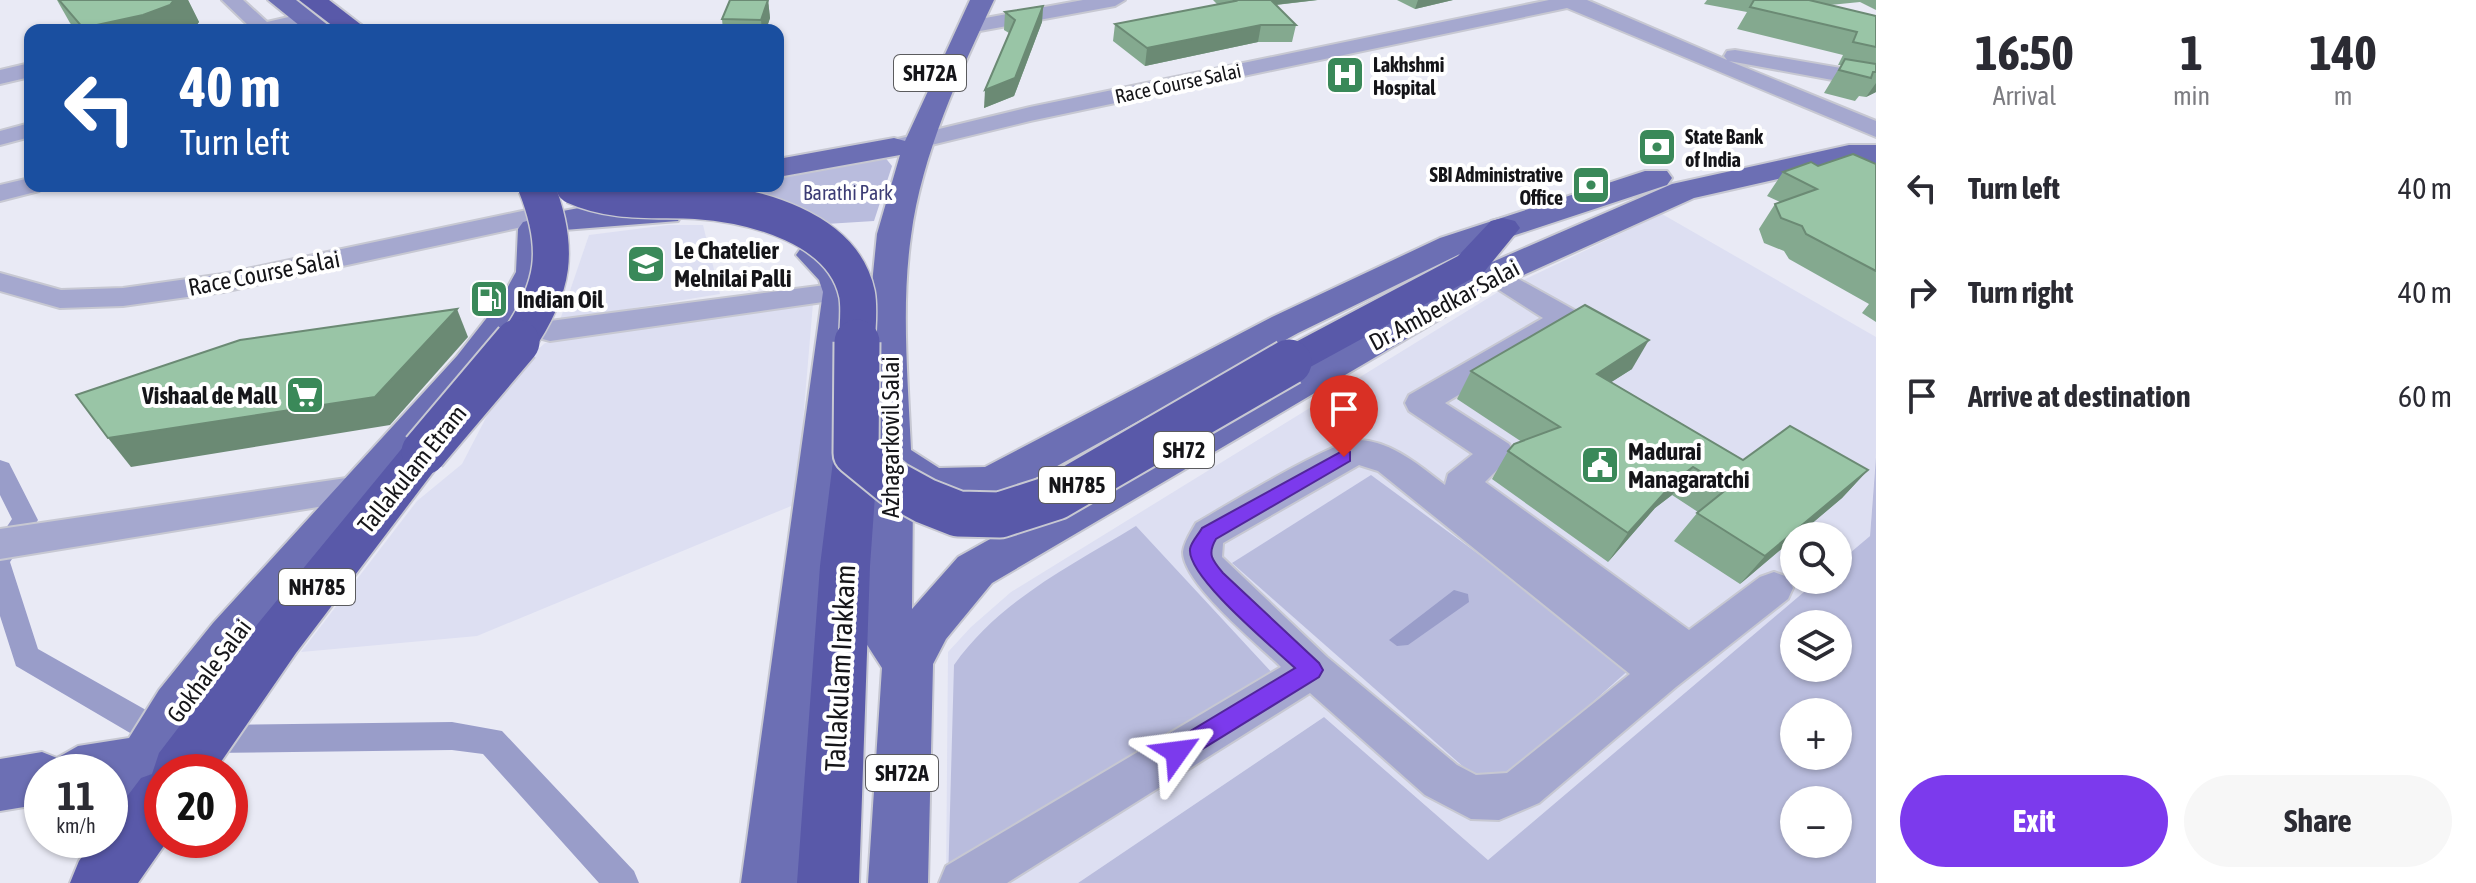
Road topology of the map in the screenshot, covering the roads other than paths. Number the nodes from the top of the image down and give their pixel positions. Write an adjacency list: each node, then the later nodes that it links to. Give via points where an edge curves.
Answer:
1 (232, 0): 8 (street)
2 (280, 0): 7 (main road)
3 (324, 0): 12 (main road)
4 (1115, 0): 6 (street)
5 (1573, 1): 13 (street); 20 (street, Race Course Salai, via 1030,114)
6 (973, 9): 20 (main road, Azhagarkovil Salai / SH72A)
7 (308, 12): 9 (street); 10 (highway); 11 (highway)
8 (256, 24)
9 (275, 24)
10 (325, 24)
11 (339, 24)
12 (358, 24)
13 (1702, 57): 16 (street, via 1713,52); 17 (street)
14 (24, 71): 15 (street)
15 (0, 77)
16 (1876, 81)
17 (1876, 130): 27 (main road, Dr. Ambedkar Salai / SH72, via 1654,178)
18 (24, 132): 19 (street)
19 (0, 138)
20 (909, 150): 22 (main road, Race Course Salai); 32 (main road, Azhagarkovil Salai / SH72A, via 894,236)
21 (1876, 154): 28 (main road, Dr. Ambedkar Salai / SH72, via 1775,168 1683,191)
22 (784, 167)
23 (24, 187): 25 (street)
24 (598, 192): 26 (main road, Race Course Salai)
25 (0, 193)
26 (547, 202): 29 (street, Race Course Salai, via 223,283 123,297 60,299); 30 (main road, via 595,215 697,214 785,229 835,276); 32 (highway, Tallakulam Irakkam, bridge, via 712,202 778,217 823,243 844,264 857,291); 33 (main road, Gokhale Salai, via 534,272 516,305 471,365); 39 (highway, Tallakulam Etram / NH785, bridge, via 553,272 513,349 278,637)
27 (1503, 228): 32 (main road, Dr. Ambedkar Salai / SH72, via 1452,245 1285,325 997,480 942,486); 32 (highway, NH785, bridge, via 1471,264 1056,497 1000,515 958,514 894,484)
28 (1495, 275): 36 (main road, Dr. Ambedkar Salai / SH72, via 975,570 929,624); 37 (street, via 1565,318 1421,403 1497,453 1461,483)
29 (0, 282)
30 (841, 292): 31 (street); 44 (main road)
31 (550, 331)
32 (873, 453): 36 (main road, Azhagarkovil Salai / SH72A, via 887,637); 45 (highway, Tallakulam Irakkam, via 845,566)
33 (360, 489): 34 (street); 39 (main road, Gokhale Salai, via 231,638)
34 (0, 544)
35 (1774, 588): 37 (street)
36 (908, 663): 46 (main road, SH72A)
37 (1675, 663): 38 (street, via 1523,788 1499,798 1471,797 1441,780); 38 (street, via 1390,462 1359,452 1209,533 1200,548 1202,562 1216,579)
38 (1312, 670): 47 (street)
39 (176, 751): 40 (main road); 43 (highway, Tallakulam Etram / NH785)
40 (128, 761)
41 (24, 781): 42 (main road)
42 (0, 785)
43 (97, 862)
44 (771, 883)
45 (828, 883)
46 (898, 883)
47 (963, 883)

